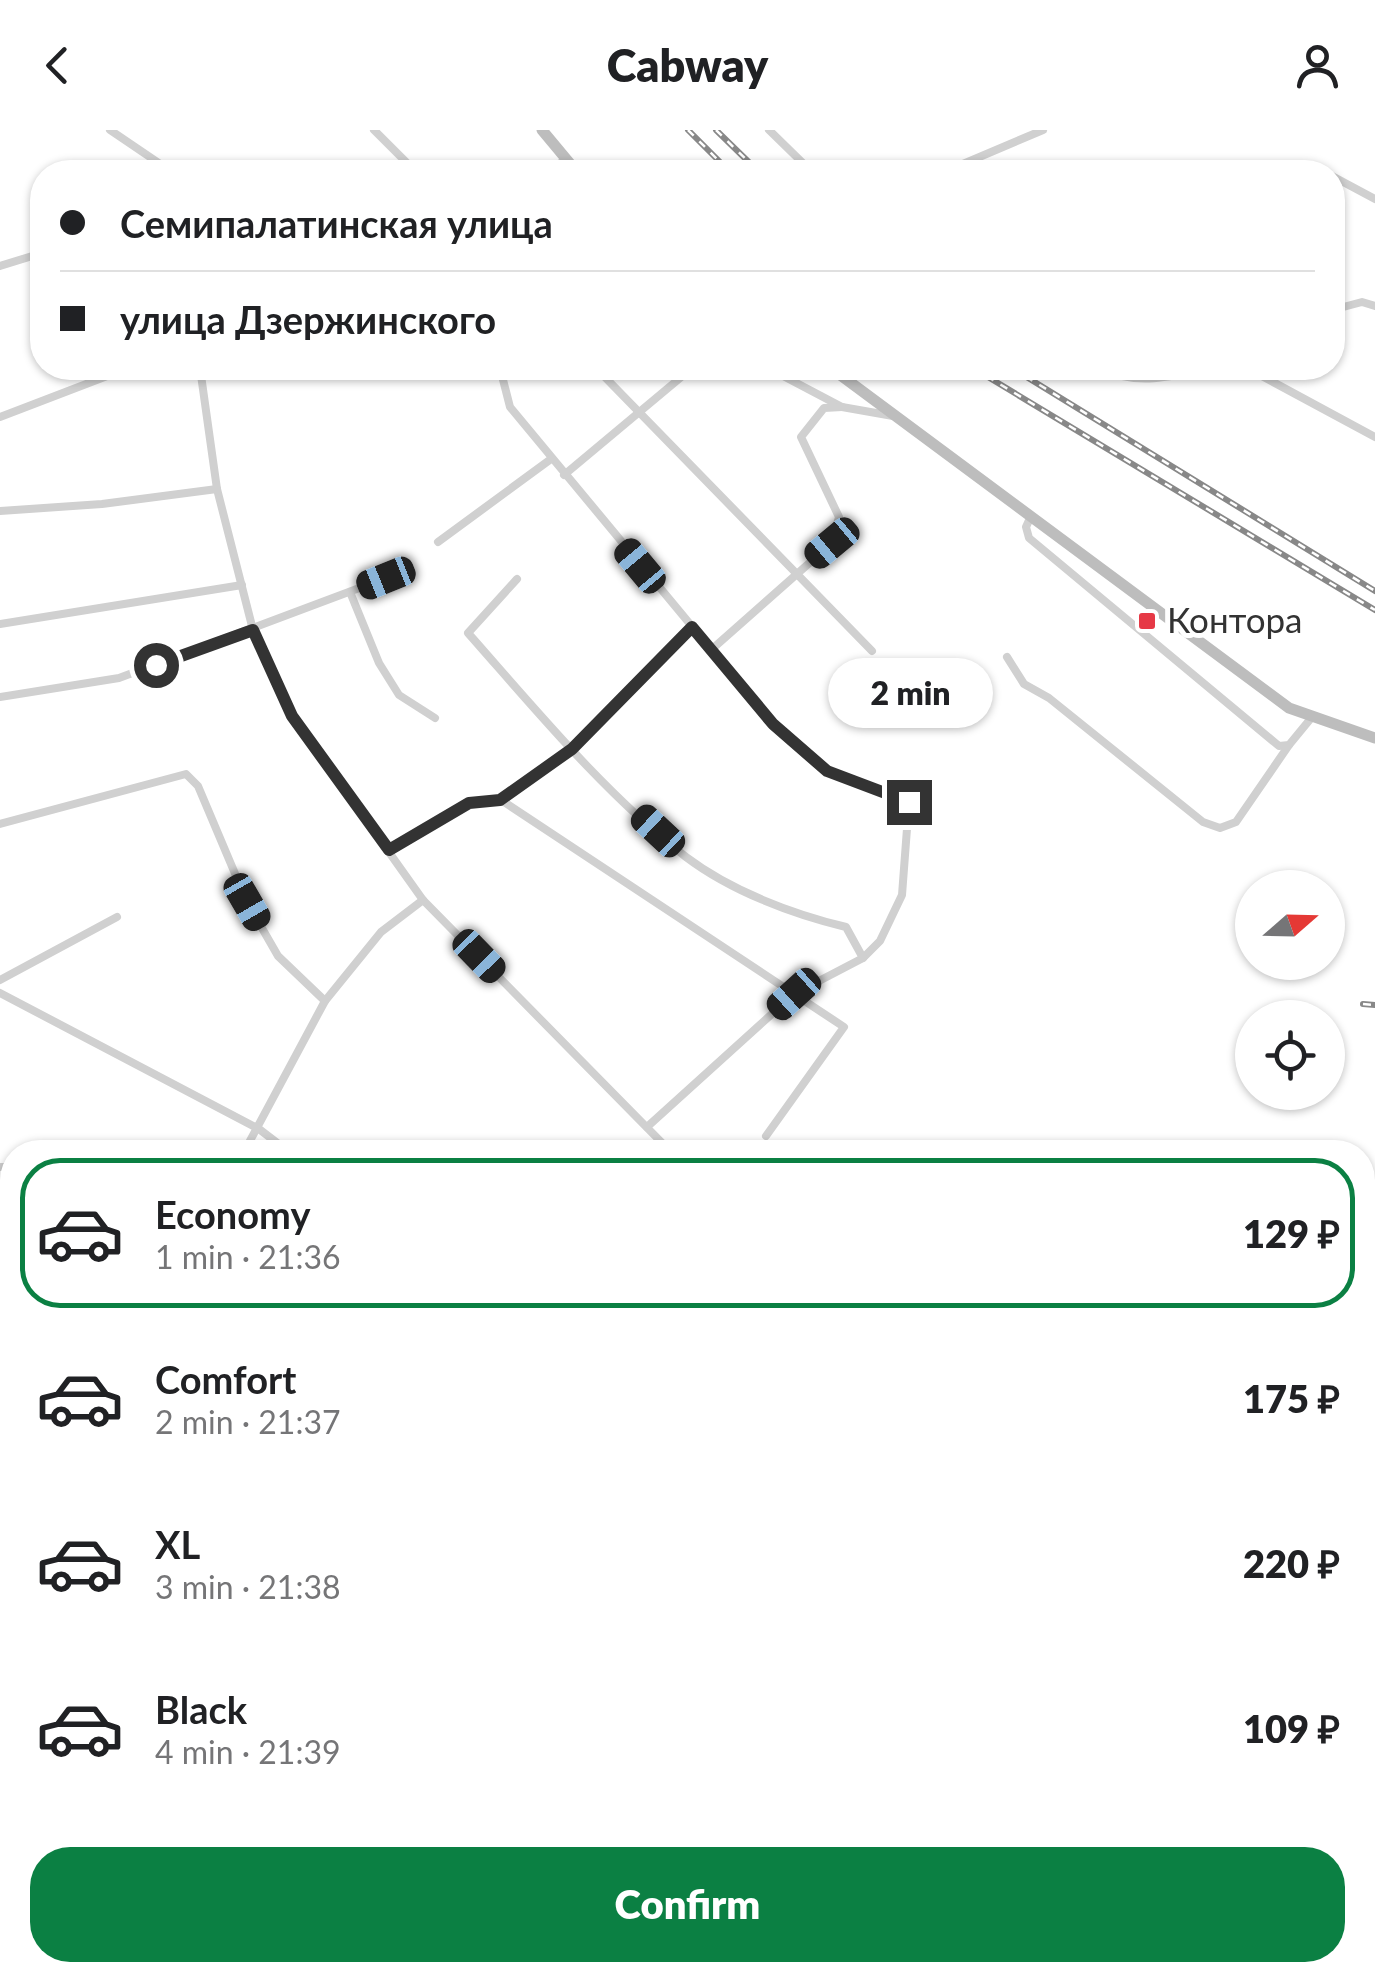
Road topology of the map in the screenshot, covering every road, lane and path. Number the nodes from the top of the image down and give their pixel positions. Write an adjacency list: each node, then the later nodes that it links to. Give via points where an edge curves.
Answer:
1 (110, 130): 7 (street)
2 (374, 130): 8 (street)
3 (542, 130): 6 (main road)
4 (768, 130): 9 (street)
5 (1043, 130): 10 (street)
6 (566, 159)
7 (154, 160)
8 (404, 160)
9 (799, 160)
10 (972, 160)
11 (1345, 183): 12 (street)
12 (1375, 199)
13 (30, 257): 14 (street)
14 (0, 266)
15 (1375, 306): 16 (street)
16 (1345, 307)
17 (97, 380): 28 (street)
18 (202, 380): 32 (street)
19 (503, 380): 30 (street, via 510,407)
20 (608, 380): 26 (street)
21 (676, 380): 26 (street)
22 (791, 380): 25 (street)
23 (848, 380): 27 (main road)
24 (1269, 380): 29 (street)
25 (842, 406): 27 (street); 36 (street, via 824,408 801,438 839,517 832,543)
26 (637, 410): 31 (street); 36 (street)
27 (897, 416): 34 (main road)
28 (0, 417)
29 (1375, 437)
30 (551, 459): 31 (street); 35 (street)
31 (564, 474): 42 (street)
32 (217, 489): 33 (street); 39 (street)
33 (0, 511)
34 (1032, 514): 48 (main road, via 1289,708); 51 (street, via 1029,538 1280,746)
35 (438, 542)
36 (796, 573): 44 (street); 45 (street)
37 (386, 578): 40 (street)
38 (516, 579): 52 (street, via 468,633)
39 (242, 584): 41 (street); 43 (street)
40 (350, 592): 43 (street); 49 (street, via 399,694)
41 (0, 624)
42 (692, 627): 44 (street); 52 (street)
43 (253, 630): 47 (street, via 120,678); 55 (street, via 292,716)
44 (711, 650): 58 (street, via 773,724 827,771 909,802 902,895 880,942)
45 (872, 651)
46 (1007, 657): 51 (street, via 1024,684 1203,822 1220,828 1236,822)
47 (0, 696)
48 (1312, 717): 50 (main road); 51 (street)
49 (435, 718)
50 (1375, 738)
51 (1289, 745)
52 (572, 749): 53 (street); 58 (street, via 688,858 759,898 846,927)
53 (500, 800): 55 (street, via 469,803); 61 (street)
54 (0, 824): 62 (street, via 186,774 198,786 247,902 278,956)
55 (389, 850): 56 (street)
56 (423, 900): 62 (street, via 381,932); 63 (street)
57 (116, 917): 59 (street)
58 (864, 958): 61 (street)
59 (0, 980)
60 (0, 994): 64 (street)
61 (794, 994): 63 (street); 65 (street, via 844,1027)
62 (325, 1001): 64 (street)
63 (646, 1127): 68 (street)
64 (259, 1130): 66 (street); 67 (street)
65 (766, 1136)
66 (252, 1140)
67 (272, 1140)
68 (658, 1140)

